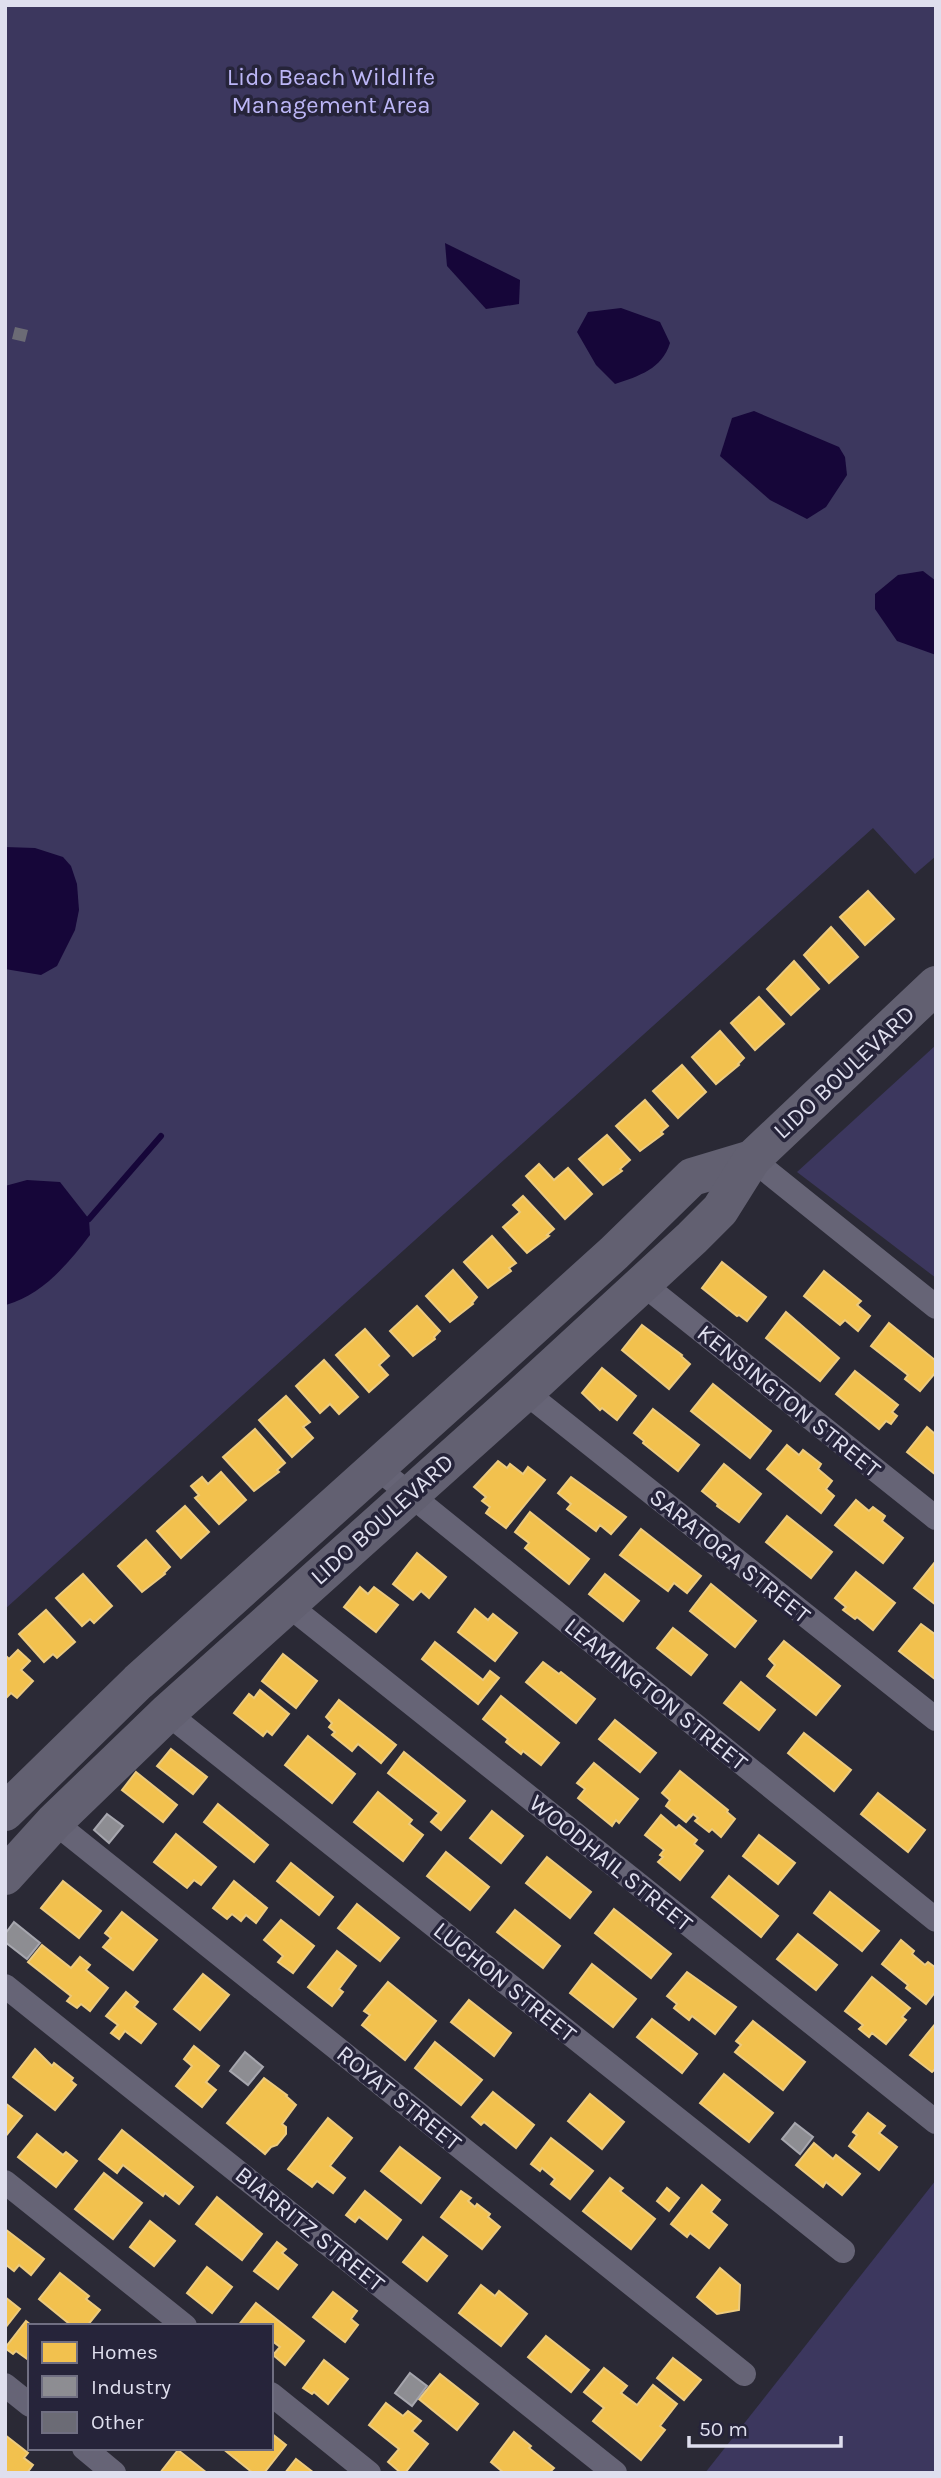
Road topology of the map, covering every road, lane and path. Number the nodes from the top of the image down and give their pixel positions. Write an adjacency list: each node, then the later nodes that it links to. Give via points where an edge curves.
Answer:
1 (936, 985): 2 (highway, LIDO BOULEVARD)
2 (752, 1159): 3 (highway, LIDO BOULEVARD, via 720,1210); 4 (street); 6 (highway, LIDO BOULEVARD, via 692,1177)
3 (643, 1284): 5 (highway, LIDO BOULEVARD); 8 (street, KENSINGTON STREET)
4 (936, 1307)
5 (525, 1392): 7 (highway, LIDO BOULEVARD); 11 (street, SARATOGA STREET)
6 (376, 1467): 7 (street, LEAMINGTON STREET); 12 (highway, LIDO BOULEVARD, via 138,1682)
7 (409, 1494): 9 (highway, LIDO BOULEVARD); 15 (street, LEAMINGTON STREET)
8 (936, 1518)
9 (287, 1604): 10 (highway, LIDO BOULEVARD); 17 (street, WOODHAIL STREET)
10 (167, 1713): 13 (highway, LIDO BOULEVARD); 19 (street, LUCHON STREET)
11 (936, 1719)
12 (5, 1812)
13 (54, 1822): 14 (highway, LIDO BOULEVARD); 21 (street, ROYAT STREET)
14 (5, 1876)
15 (936, 1920)
16 (5, 1986): 28 (street, BIARRITZ STREET)
17 (936, 2122)
18 (5, 2182): 20 (street)
19 (843, 2251)
20 (182, 2324)
21 (744, 2374)
22 (5, 2385): 24 (street)
23 (273, 2397): 27 (street)
24 (28, 2403)
25 (86, 2450): 26 (street)
26 (114, 2473)
27 (369, 2473)
28 (615, 2473)

